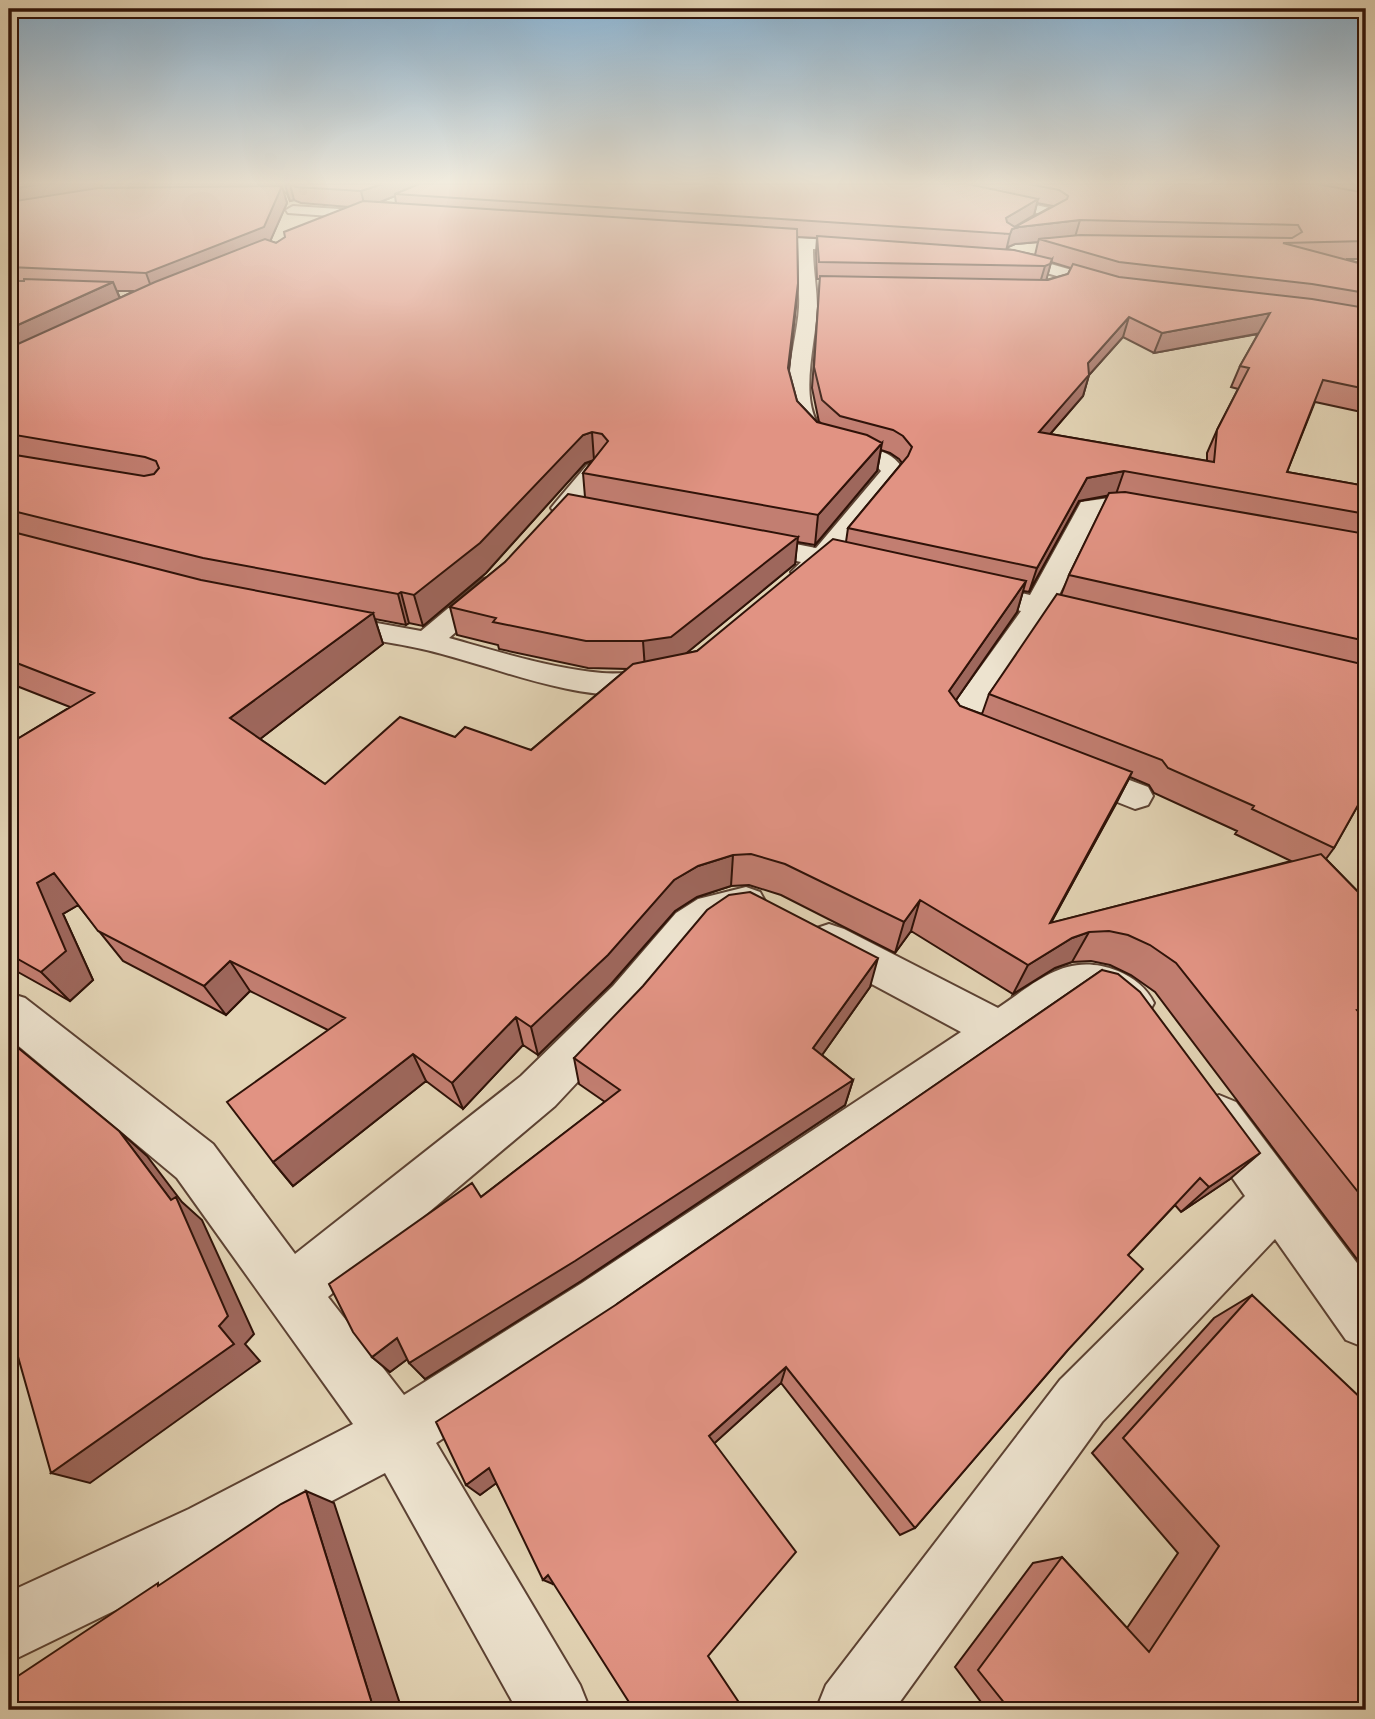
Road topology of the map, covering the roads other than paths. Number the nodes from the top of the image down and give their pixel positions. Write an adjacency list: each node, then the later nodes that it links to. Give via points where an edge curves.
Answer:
1 (803, 264): 10 (street, via 812,287 798,375 809,429 827,445 880,458 893,469)
2 (1047, 264): 3 (street)
3 (1060, 272): 4 (street); 5 (street)
4 (1051, 290)
5 (1130, 291)
6 (595, 471): 7 (street, via 556,517)
7 (600, 514)
8 (1182, 516): 15 (street, via 1116,505 1090,507)
9 (718, 537): 10 (street)
10 (822, 558): 12 (street); 14 (street)
11 (514, 562): 18 (street)
12 (895, 572)
13 (948, 584): 15 (street)
14 (779, 593)
15 (1039, 606): 17 (street); 20 (street, via 959,721)
16 (300, 618): 18 (street)
17 (1121, 625)
18 (427, 641): 19 (street, via 608,685 664,681)
19 (684, 674)
20 (1013, 747)
21 (1050, 762): 22 (street)
22 (1135, 796)
23 (9, 1012): 28 (street, via 195,1161)
24 (998, 1030): 25 (street, via 1069,984 1094,980 1115,989 1137,1007); 28 (street, via 784,917 748,903 712,910 690,925 628,999 538,1091); 30 (street, via 601,1302)
25 (1162, 1041)
26 (1195, 1086): 27 (street)
27 (1278, 1199): 29 (street); 33 (street, via 1081,1401)
28 (290, 1293): 30 (street)
29 (1366, 1320)
30 (397, 1434): 31 (street); 32 (street)
31 (9, 1629)
32 (555, 1710)
33 (851, 1710)

